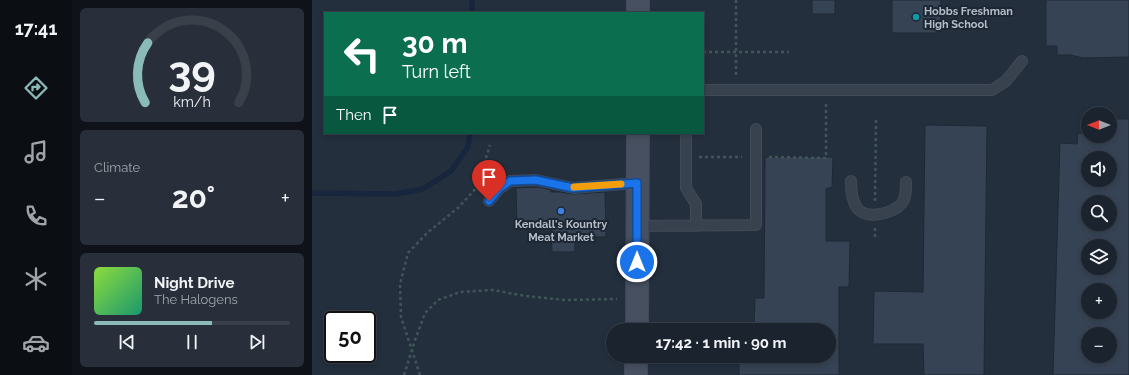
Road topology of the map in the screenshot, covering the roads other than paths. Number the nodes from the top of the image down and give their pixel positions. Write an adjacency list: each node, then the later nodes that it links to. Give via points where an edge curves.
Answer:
1 (638, 0): 2 (main road)
2 (638, 12)
3 (1022, 61): 4 (lane, via 1006,81 992,90)
4 (704, 90)
5 (756, 129): 13 (lane, via 756,225)
6 (638, 134): 10 (main road)
7 (686, 134): 13 (lane, via 686,188 696,204)
8 (851, 181): 9 (lane, via 851,194 857,208 865,214 885,214 902,203 906,193)
9 (906, 182)
10 (637, 183): 11 (lane, via 573,188 536,180 510,181); 12 (main road)
11 (489, 201)
12 (637, 226): 13 (lane); 14 (main road)
13 (696, 226)
14 (636, 323)
15 (636, 363): 16 (main road)
16 (636, 375)

